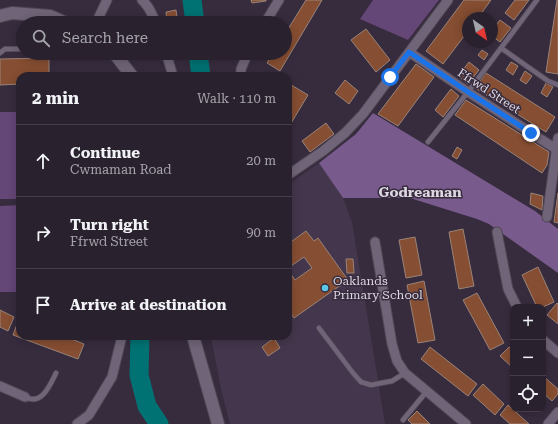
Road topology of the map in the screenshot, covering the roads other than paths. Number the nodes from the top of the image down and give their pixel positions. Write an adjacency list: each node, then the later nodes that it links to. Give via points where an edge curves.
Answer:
1 (107, 0): 8 (street)
2 (142, 0): 9 (street)
3 (279, 0): 10 (street)
4 (448, 0): 13 (street)
5 (537, 0): 11 (lane)
6 (0, 16): 7 (main road)
7 (50, 16)
8 (99, 16)
9 (153, 16)
10 (269, 16)
11 (501, 48): 21 (lane, via 548,81); 22 (lane)
12 (16, 49): 14 (lane, via 5,49)
13 (409, 52): 22 (street, Ffrwd Street); 26 (street, via 363,114 345,133)
14 (0, 53)
15 (119, 60): 18 (main road)
16 (168, 60): 19 (street)
17 (245, 60): 20 (street)
18 (129, 72)
19 (172, 72)
20 (241, 72)
21 (558, 85)
22 (468, 92): 24 (lane); 25 (street, Ffrwd Street)
23 (558, 138): 25 (street)
24 (428, 142)
25 (556, 149): 27 (street)
26 (292, 172)
27 (547, 217)
28 (496, 232): 30 (street, via 508,289)
29 (375, 242): 37 (street, via 392,344 397,361)
30 (515, 304)
31 (319, 328): 37 (lane, via 360,382 371,385 392,381)
32 (121, 340): 43 (street, via 112,377 89,415)
33 (194, 340): 44 (main road)
34 (546, 343): 35 (street)
35 (558, 353)
36 (56, 373): 40 (lane, via 48,390 41,396 35,399)
37 (406, 373): 39 (street)
38 (0, 386): 40 (street)
39 (428, 391): 42 (lane); 45 (street)
40 (25, 396)
41 (558, 412): 46 (street)
42 (403, 420)
43 (77, 424)
44 (218, 424)
45 (466, 424)
46 (548, 424)

